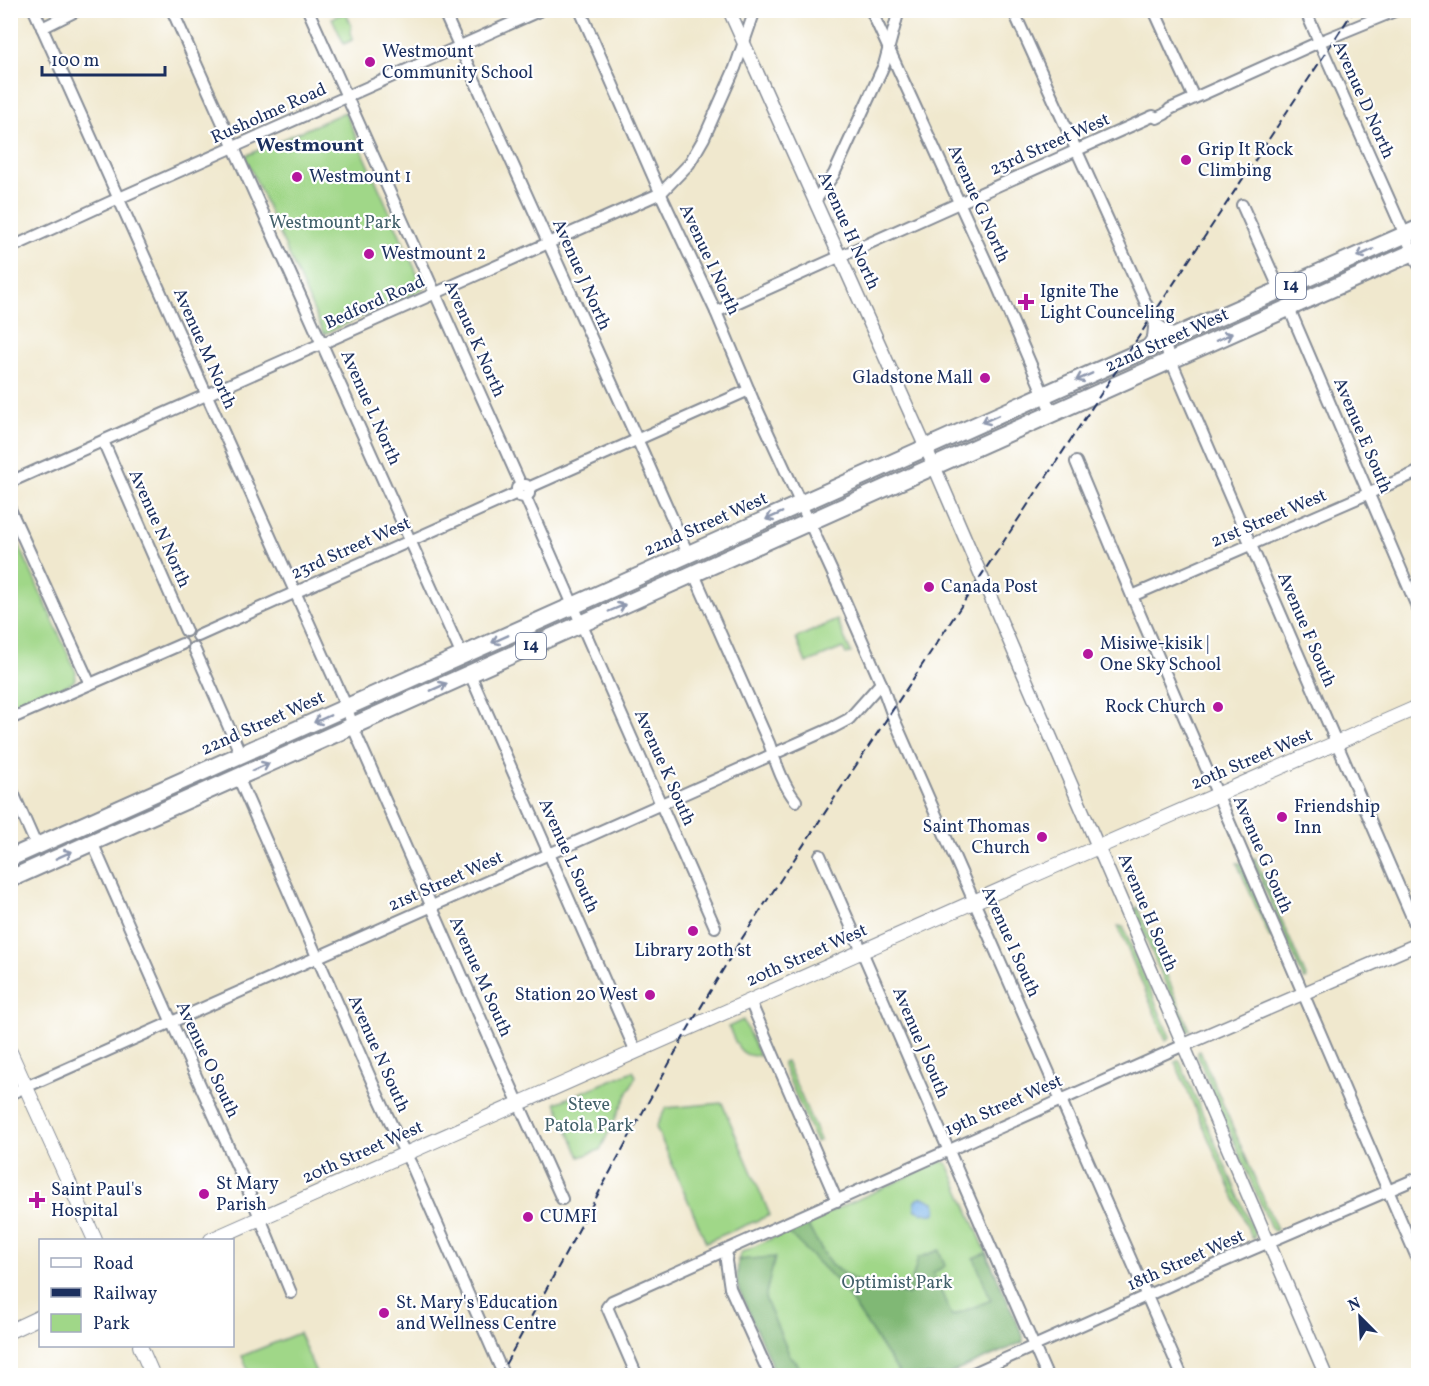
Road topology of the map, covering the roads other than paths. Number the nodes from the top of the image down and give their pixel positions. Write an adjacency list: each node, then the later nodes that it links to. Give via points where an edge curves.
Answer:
1 (34, 10): 16 (street, Avenue M North)
2 (78, 10): 16 (street)
3 (172, 10): 23 (street, Avenue L North)
4 (308, 10): 21 (street, Avenue K North)
5 (443, 10): 19 (street, Avenue J North)
6 (541, 10): 19 (street, Rusholme Road)
7 (580, 10): 25 (street, Avenue I North)
8 (729, 10): 18 (street, Avenue H North)
9 (755, 10): 18 (street, Bedford Road)
10 (871, 10): 20 (street, Avenue G North)
11 (899, 10): 20 (street)
12 (1013, 10): 24 (street, Avenue F South)
13 (1154, 10): 22 (street)
14 (1305, 10): 17 (street, Avenue D North)
15 (1397, 10): 17 (street, 23rd Street West)
16 (42, 27): 26 (street, Avenue M North)
17 (1319, 42): 22 (street, 23rd Street West); 30 (street, Avenue D North)
18 (744, 44): 25 (street, Bedford Road, via 704,138 689,164); 27 (street, Avenue H North)
19 (459, 46): 21 (street, Rusholme Road); 31 (street, Avenue J North)
20 (889, 50): 27 (street, via 834,174); 28 (street, Avenue G North)
21 (347, 97): 23 (street, Rusholme Road); 36 (street, Avenue K North)
22 (1194, 98): 24 (street, 23rd Street West, via 1166,114 1153,116)
23 (234, 148): 26 (street, Rusholme Road); 40 (street, Avenue L North)
24 (1076, 151): 28 (street, 23rd Street West); 39 (street, Avenue F South)
25 (661, 194): 31 (street, Bedford Road); 38 (street, Avenue I North)
26 (118, 198): 32 (street, Rusholme Road); 43 (street, Avenue M North)
27 (815, 201): 34 (street, Avenue H North)
28 (959, 204): 34 (street, 23rd Street West); 44 (street, Avenue G North)
29 (1242, 205): 35 (street)
30 (1412, 232): 33 (street, Avenue D North); 35 (main road, 22nd Street West / 14, one-way to 35)
31 (549, 244): 36 (street, Bedford Road); 46 (street, Avenue J North)
32 (10, 248)
33 (1417, 255): 37 (main road, 22nd Street West / 14)
34 (840, 257): 38 (street, 23rd Street West); 48 (street, Avenue H North)
35 (1281, 290): 39 (main road, 22nd Street West / 14)
36 (435, 294): 40 (street, Bedford Road); 53 (street, Avenue K North)
37 (1289, 308): 41 (main road, 22nd Street West / 14, one-way to 37); 54 (street, Avenue E South)
38 (716, 312): 42 (street, Avenue I North)
39 (1161, 339): 41 (street, Avenue F South); 44 (main road, 22nd Street West / 14, one-way to 44)
40 (323, 344): 43 (street, Bedford Road); 58 (street, Avenue L North)
41 (1171, 361): 45 (main road, 22nd Street West / 14); 59 (street, Avenue F South)
42 (748, 390): 46 (street, 23rd Street West); 55 (street, Avenue I North)
43 (206, 395): 47 (street, Bedford Road); 62 (street, Avenue M North)
44 (1044, 395): 45 (street, Avenue G North); 48 (main road, 22nd Street West / 14, one-way to 48)
45 (1052, 414): 50 (main road, 22nd Street West / 14)
46 (637, 440): 53 (street, 23rd Street West); 60 (street, Avenue J North)
47 (102, 441): 52 (street, Bedford Road); 67 (street, Avenue N North)
48 (926, 448): 50 (street, Avenue H North); 55 (main road, 22nd Street West / 14)
49 (1076, 462): 63 (street, Avenue G South)
50 (934, 466): 57 (main road, 22nd Street West / 14); 89 (street, Avenue H South)
51 (1419, 472): 54 (street, 21st Street West)
52 (10, 482)
53 (523, 490): 58 (street, 23rd Street West); 64 (street, Avenue K North)
54 (1369, 494): 59 (street, 21st Street West); 65 (street, Avenue E South)
55 (801, 504): 57 (street, Avenue I North); 60 (main road, 22nd Street West / 14, one-way to 60)
56 (10, 509): 74 (street)
57 (809, 522): 61 (main road, 22nd Street West / 14); 73 (street, Avenue I South)
58 (411, 540): 62 (street, 23rd Street West); 71 (street, Avenue L North)
59 (1251, 544): 63 (street, 21st Street West); 79 (street, Avenue F South)
60 (688, 554): 64 (main road, 22nd Street West / 14)
61 (694, 574): 66 (main road, 22nd Street West / 14, one-way to 61); 80 (street)
62 (294, 592): 68 (street, 23rd Street West); 75 (street, Avenue M North)
63 (1132, 596): 84 (street, Avenue G South)
64 (574, 606): 66 (street, Avenue K North); 71 (main road, 22nd Street West / 14, one-way to 71)
65 (1419, 609)
66 (582, 623): 72 (main road, 22nd Street West / 14); 86 (street, Avenue K South)
67 (186, 631): 68 (street, via 193,630); 69 (street, via 181,636)
68 (198, 636): 70 (street)
69 (182, 644): 70 (street); 74 (street)
70 (194, 648): 81 (street)
71 (462, 656): 75 (main road, 22nd Street West / 14)
72 (470, 674): 78 (main road, 22nd Street West / 14, one-way to 72); 90 (street, Avenue L South)
73 (881, 683): 80 (street, 21st Street West, via 849,719); 94 (street, Avenue I South)
74 (90, 684): 77 (street)
75 (345, 704): 78 (street, Avenue M South); 81 (main road, 22nd Street West / 14, one-way to 81)
76 (1419, 707): 79 (main road, 20th Street West)
77 (10, 719)
78 (353, 726): 82 (main road, 22nd Street West / 14, one-way to 78); 95 (street, Avenue M South)
79 (1336, 743): 84 (main road, 20th Street West); 97 (street, Avenue F South)
80 (773, 754): 85 (street); 86 (street, 21st Street West)
81 (241, 755): 88 (main road, 22nd Street West / 14)
82 (238, 777): 87 (main road, 22nd Street West / 14); 100 (street, Avenue N South)
83 (10, 786): 88 (street)
84 (1218, 794): 89 (main road, 20th Street West); 101 (street, Avenue G South)
85 (796, 801)
86 (662, 804): 90 (street, 21st Street West); 96 (street, Avenue K South)
87 (92, 842): 93 (main road, 22nd Street West / 14, one-way to 87); 103 (street, Avenue O South)
88 (37, 847): 92 (main road, 22nd Street West / 14)
89 (1098, 847): 94 (main road, 20th Street West); 104 (street, Avenue H South)
90 (549, 855): 95 (street, 21st Street West); 106 (street, Avenue L South)
91 (820, 855): 99 (street, Avenue J South)
92 (10, 858)
93 (10, 879)
94 (974, 901): 99 (main road, 20th Street West); 109 (street, Avenue I South)
95 (432, 907): 100 (street, 21st Street West); 110 (street, Avenue M South)
96 (715, 927)
97 (1419, 931)
98 (1419, 944): 101 (street, 19th Street West)
99 (862, 951): 102 (main road, 20th Street West); 111 (street, Avenue J South)
100 (318, 958): 103 (street, 21st Street West); 112 (street, Avenue N South)
101 (1304, 993): 104 (street, 19th Street West); 114 (street, Avenue G South)
102 (750, 1001): 106 (main road, 20th Street West); 116 (street)
103 (172, 1023): 107 (street, 21st Street West); 117 (street, Avenue O South)
104 (1184, 1045): 109 (street, 19th Street West); 120 (street, Avenue H South)
105 (10, 1052): 107 (main road)
106 (636, 1052): 110 (main road, 20th Street West)
107 (26, 1087): 108 (street, 21st Street West); 118 (main road)
108 (10, 1094)
109 (1061, 1100): 111 (street, 19th Street West); 124 (street, Avenue I South)
110 (519, 1104): 112 (main road, 20th Street West); 115 (street, Avenue M South)
111 (949, 1151): 116 (street, 19th Street West); 127 (street, Avenue J South)
112 (406, 1154): 117 (main road, 20th Street West); 130 (street, Avenue N South)
113 (1419, 1178): 114 (street, 18th Street West)
114 (1388, 1191): 120 (street, 18th Street West); 122 (street, Avenue G South)
115 (562, 1198)
116 (837, 1201): 121 (street, 19th Street West)
117 (260, 1218): 119 (main road, 20th Street West); 123 (street, Avenue O South)
118 (95, 1239)
119 (214, 1239)
120 (1269, 1242): 124 (street, 18th Street West); 136 (street, Avenue H South)
121 (727, 1250): 131 (street, 19th Street West, via 612,1301 607,1307); 132 (street, via 730,1288)
122 (1419, 1260)
123 (291, 1293)
124 (1146, 1296): 127 (street, 18th Street West); 135 (street, Avenue I South)
125 (39, 1317): 126 (main road)
126 (10, 1331)
127 (1034, 1346): 133 (street, 18th Street West); 134 (street, Avenue J South)
128 (140, 1347): 129 (main road)
129 (153, 1376)
130 (504, 1376)
131 (637, 1376)
132 (770, 1376)
133 (967, 1376)
134 (1047, 1376)
135 (1182, 1376)
136 (1326, 1376)

